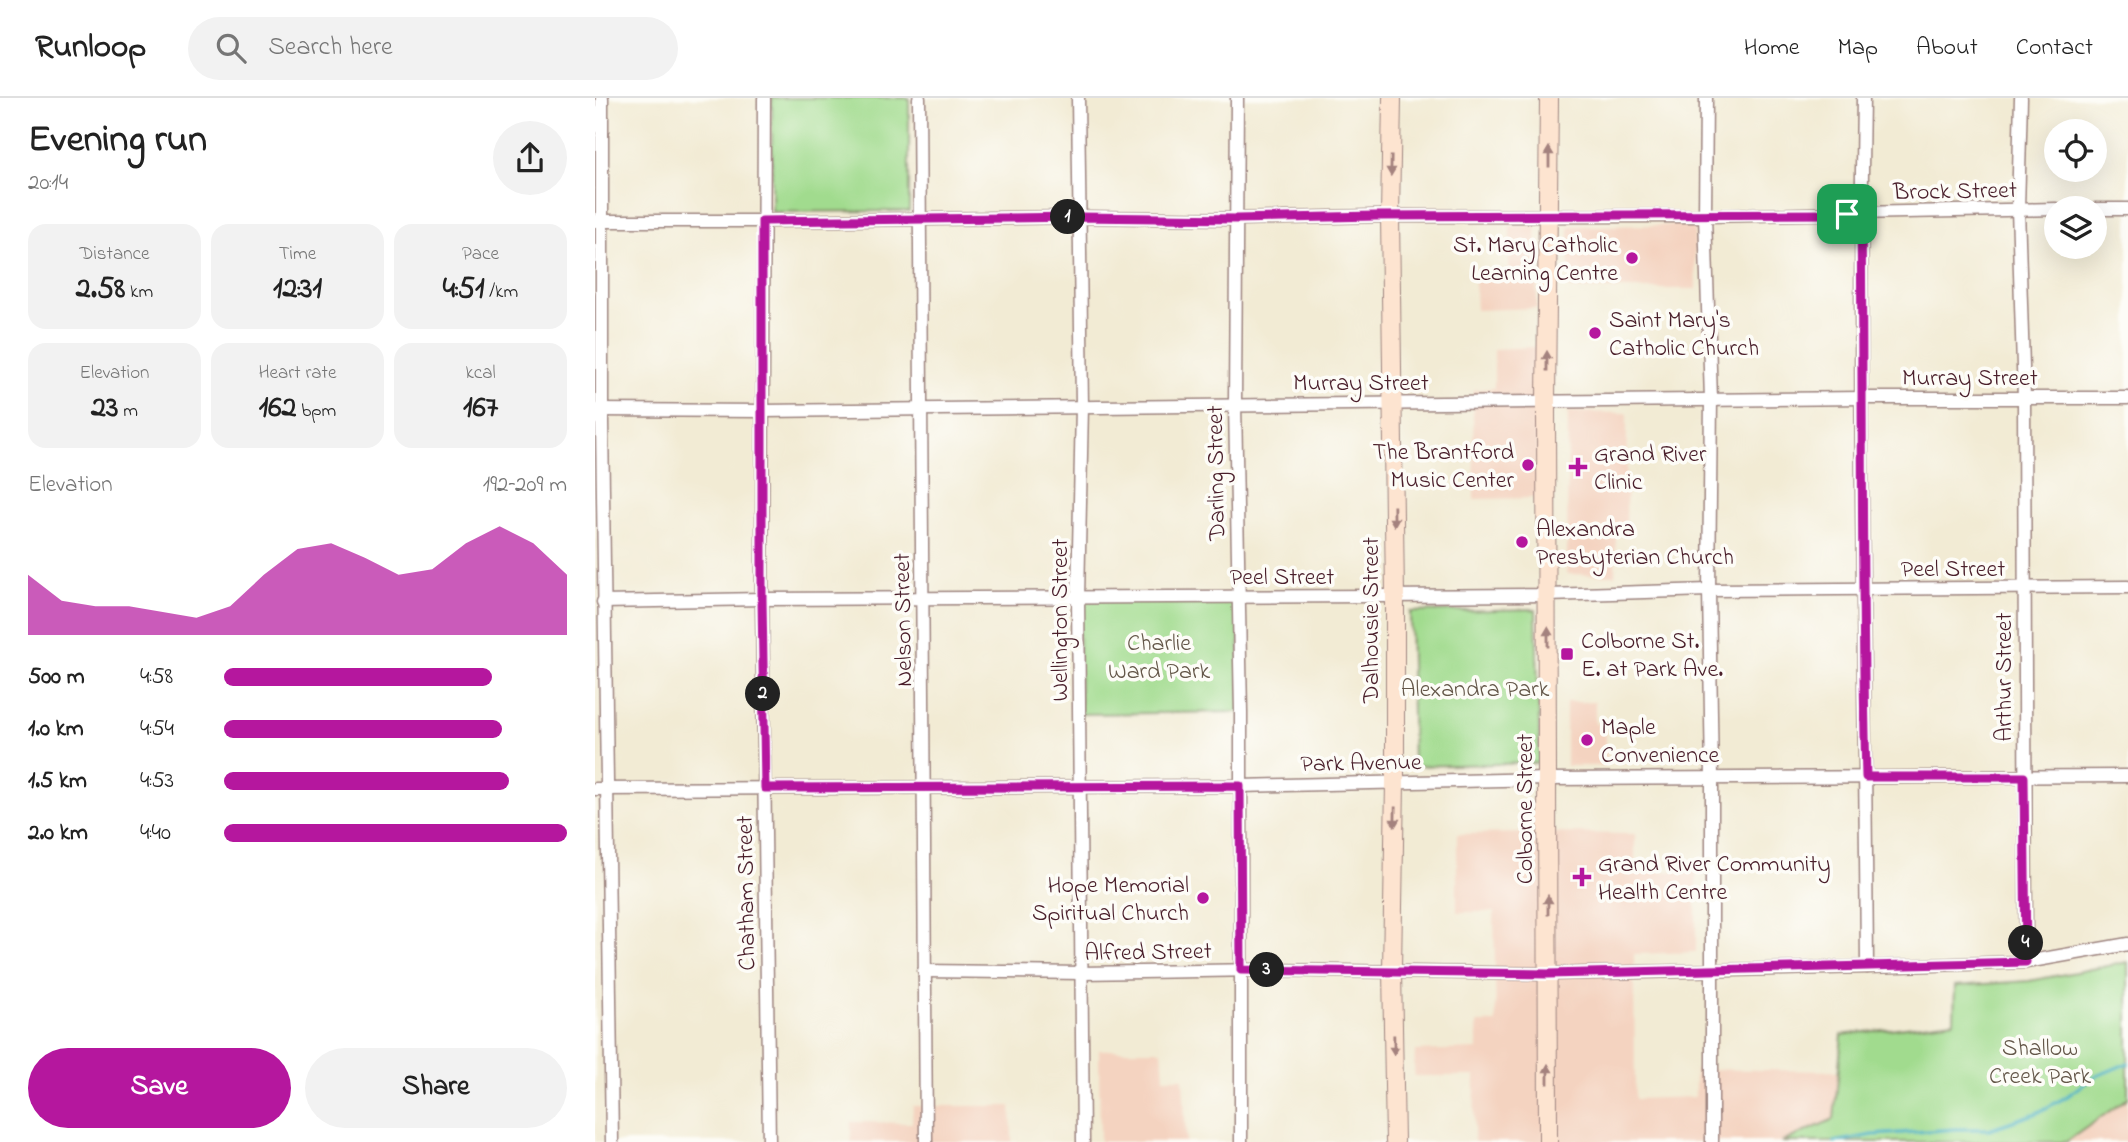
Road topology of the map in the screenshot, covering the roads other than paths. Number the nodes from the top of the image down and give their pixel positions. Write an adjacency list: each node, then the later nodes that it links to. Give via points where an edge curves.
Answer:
1 (602, 98): 22 (street)
2 (764, 98): 23 (street, Chatham Street)
3 (919, 98): 21 (street, Nelson Street)
4 (1078, 98): 19 (street, Wellington Street)
5 (1237, 98): 20 (street, Darling Street)
6 (1392, 98): 16 (main road, Dalhousie Street, one-way to 16)
7 (1549, 98): 17 (main road, Colborne Street, one-way to 7)
8 (1706, 98): 18 (street)
9 (1863, 98): 15 (street)
10 (2021, 98): 11 (street, Arthur Street)
11 (2018, 209): 12 (street, Brock Street); 15 (street, Brock Street); 25 (street, Arthur Street)
12 (2044, 209)
13 (2107, 209): 14 (street)
14 (2128, 209)
15 (1861, 214): 18 (street, Brock Street); 24 (street)
16 (1389, 216): 17 (street, Brock Street); 20 (street, Brock Street); 29 (main road, Dalhousie Street)
17 (1548, 216): 18 (street, Brock Street); 28 (main road, Colborne Street, one-way to 17)
18 (1705, 216): 27 (street)
19 (1079, 217): 20 (street, Brock Street); 21 (street, Brock Street); 31 (street, Wellington Street)
20 (1237, 219): 30 (street, Darling Street)
21 (921, 220): 23 (street, Brock Street); 32 (street, Nelson Street)
22 (599, 221): 23 (street, Brock Street); 33 (street)
23 (762, 221): 34 (street, Chatham Street)
24 (1863, 398): 25 (street, Murray Street); 27 (street, Murray Street); 37 (street)
25 (2024, 398): 26 (street, Murray Street); 36 (street, Arthur Street)
26 (2128, 398)
27 (1711, 399): 28 (street, Murray Street); 38 (street)
28 (1546, 402): 29 (street, Murray Street); 39 (main road, Colborne Street)
29 (1392, 403): 30 (street, Murray Street); 40 (main road, Dalhousie Street, one-way to 40)
30 (1235, 404): 31 (street, Murray Street); 41 (street, Darling Street)
31 (1081, 406): 32 (street, Murray Street); 42 (street, Wellington Street)
32 (921, 408): 34 (street, Murray Street); 44 (street, Nelson Street)
33 (598, 410): 34 (street, Murray Street); 45 (street)
34 (762, 411): 43 (street, Chatham Street)
35 (2128, 587): 36 (street, Peel Street)
36 (2024, 588): 37 (street, Peel Street); 48 (street, Arthur Street)
37 (1862, 589): 38 (street, Peel Street); 47 (street)
38 (1709, 590): 39 (street, Peel Street); 49 (street)
39 (1548, 595): 40 (street, Peel Street); 50 (main road, Colborne Street, one-way to 39)
40 (1395, 596): 41 (street, Peel Street); 51 (main road, Dalhousie Street)
41 (1238, 597): 42 (street, Peel Street); 53 (street, Darling Street)
42 (1078, 598): 44 (street, Peel Street); 52 (street, Wellington Street)
43 (762, 599): 44 (street, Peel Street); 45 (street, Peel Street); 54 (street, Chatham Street)
44 (923, 599): 55 (street, Nelson Street)
45 (603, 602): 56 (street)
46 (2128, 776): 48 (street, Park Avenue)
47 (1866, 777): 48 (street, Park Avenue); 49 (street, Park Avenue); 59 (street)
48 (2024, 777): 58 (street, Arthur Street)
49 (1712, 778): 50 (street, Park Avenue); 62 (street)
50 (1548, 779): 51 (street, Park Avenue); 65 (main road, Colborne Street, one-way to 50)
51 (1395, 781): 53 (street, Park Avenue); 61 (main road, Dalhousie Street, one-way to 61)
52 (1081, 786): 53 (street, Park Avenue); 55 (street, Park Avenue); 64 (street, Wellington Street)
53 (1240, 786): 60 (street, Darling Street)
54 (765, 788): 55 (street, Park Avenue); 56 (street, Park Avenue); 67 (street, Chatham Street)
55 (925, 788): 63 (street, Nelson Street)
56 (601, 789): 66 (street)
57 (2128, 944): 58 (street, Alfred Street)
58 (2026, 962): 59 (street, Alfred Street)
59 (1867, 967): 62 (street, Alfred Street)
60 (1241, 970): 61 (street, Alfred Street); 64 (street, Alfred Street); 70 (street, Darling Street)
61 (1392, 970): 65 (street, Alfred Street); 71 (main road, Dalhousie Street, one-way to 71)
62 (1712, 970): 65 (street, Alfred Street); 73 (street)
63 (923, 971): 64 (street, Alfred Street); 68 (street, Nelson Street)
64 (1082, 974): 69 (street, Wellington Street)
65 (1548, 974): 72 (main road, Colborne Street, one-way to 65)
66 (612, 1142)
67 (769, 1142)
68 (926, 1142)
69 (1083, 1142)
70 (1241, 1142)
71 (1395, 1142)
72 (1548, 1142)
73 (1712, 1142)

